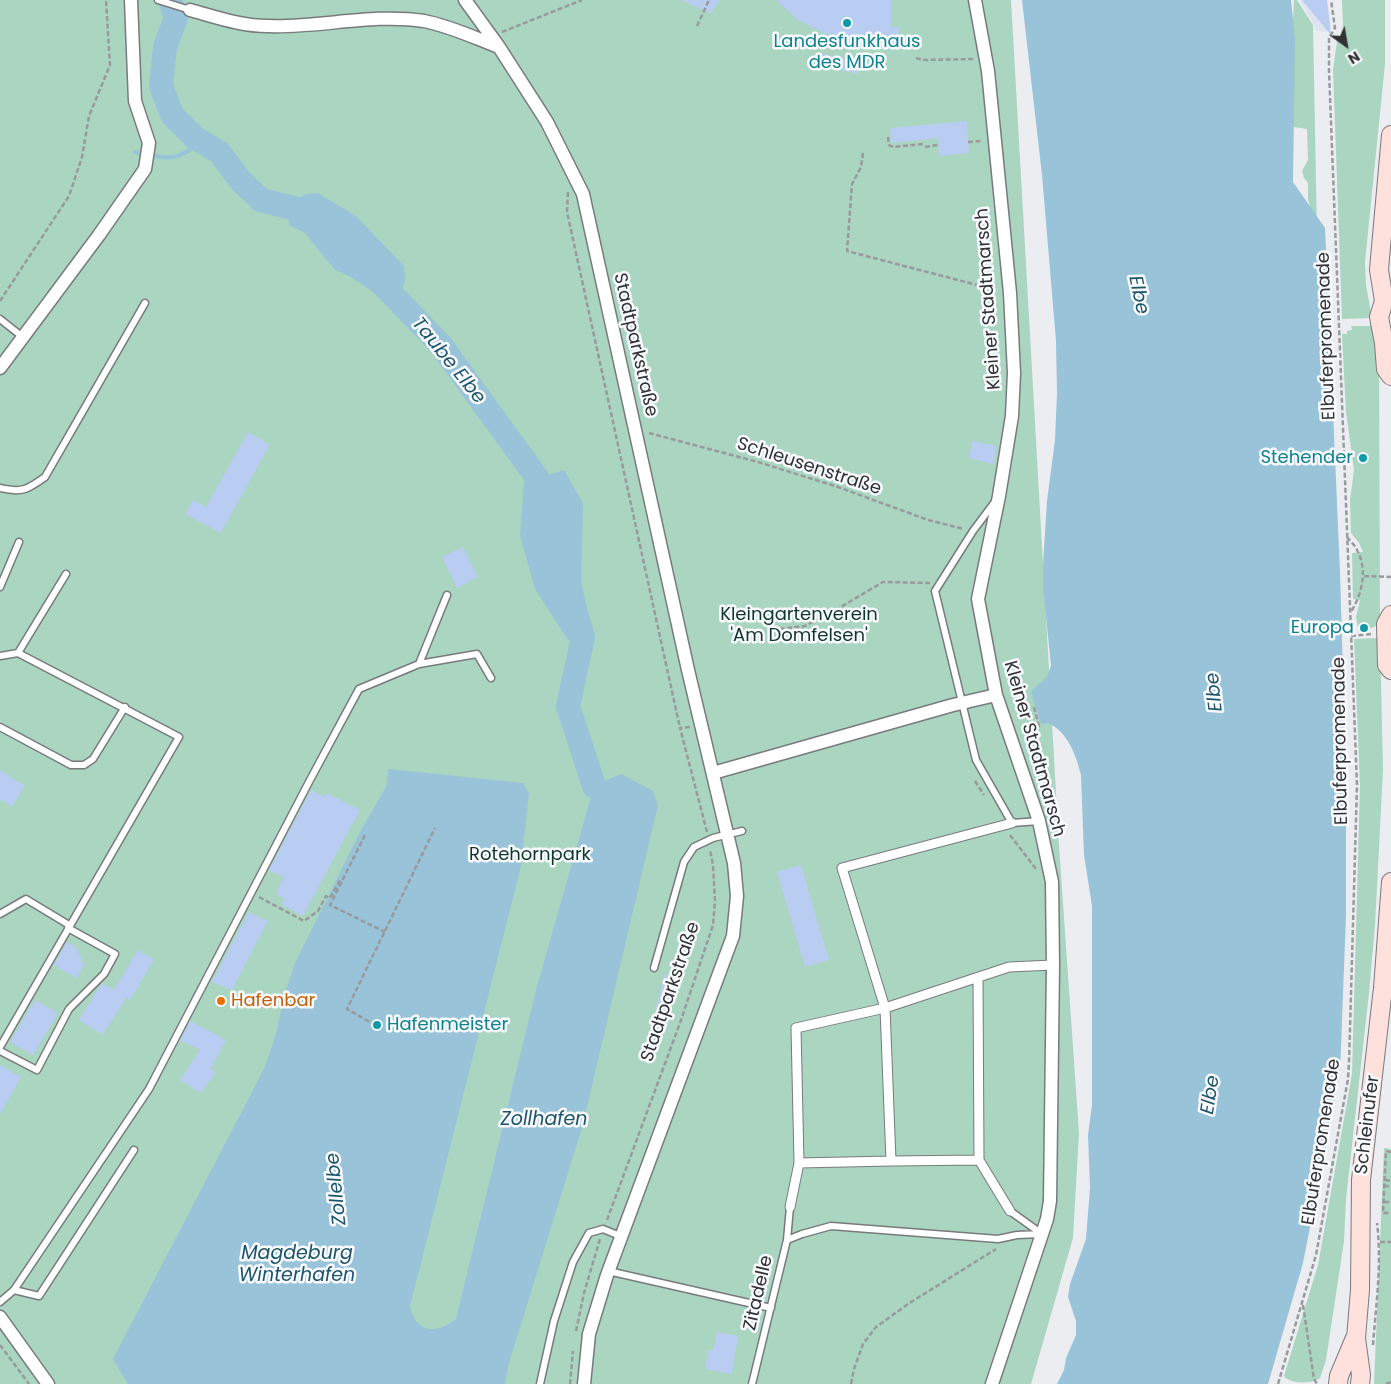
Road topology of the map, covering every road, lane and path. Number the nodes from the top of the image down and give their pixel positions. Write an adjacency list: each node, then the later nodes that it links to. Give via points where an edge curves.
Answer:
1 (106, 0): 23 (path, via 110,65 89,116 82,158 69,196)
2 (131, 0): 27 (street, via 135,101 149,143 145,169)
3 (158, 0): 9 (lane)
4 (466, 0): 11 (street, Stadtparkstraße)
5 (582, 0): 11 (path)
6 (709, 0): 10 (path)
7 (975, 0): 14 (street, Kleiner Stadtmarsch)
8 (1331, 0): 34 (path, Elbuferpromenade, via 1335,28 1330,38 1330,80)
9 (190, 10): 12 (street, via 264,26 385,19 424,21)
10 (697, 26)
11 (492, 36): 12 (street, Stadtparkstraße)
12 (499, 47): 21 (street, Stadtparkstraße, via 547,122)
13 (916, 58): 14 (path)
14 (986, 59): 22 (street, Kleiner Stadtmarsch)
15 (1391, 134): 25 (main road, via 1380,258)
16 (888, 137): 19 (path, via 889,145 893,147)
17 (986, 140): 18 (path)
18 (968, 142)
19 (938, 145)
20 (863, 153): 22 (path, via 861,167 852,184 847,251)
21 (574, 177): 30 (street, Stadtparkstraße, via 583,194); 58 (path, Stadtparkstraße, via 568,181 567,212)
22 (1010, 293): 32 (street, Kleiner Stadtmarsch, via 1014,373)
23 (0, 300)
24 (145, 303): 31 (lane, via 44,477 29,489 11,491)
25 (1387, 306): 29 (main road, via 1379,317 1386,369)
26 (0, 319): 27 (lane)
27 (24, 338): 28 (street)
28 (0, 368)
29 (1391, 376)
30 (636, 430): 33 (path, Schleusenstraße, via 758,462 928,520); 56 (street, Stadtparkstraße)
31 (0, 488)
32 (999, 496): 33 (lane); 52 (street, Kleiner Stadtmarsch, via 978,599)
33 (973, 531): 39 (lane)
34 (1347, 537): 37 (path, via 1358,550); 42 (path, Elbuferpromenade)
35 (19, 542): 40 (lane)
36 (66, 574): 47 (lane)
37 (1364, 576): 38 (path); 42 (path, via 1358,601)
38 (1391, 577)
39 (942, 583): 44 (path, via 883,582 805,626); 53 (lane, via 935,591)
40 (0, 587)
41 (447, 595): 49 (lane)
42 (1350, 613): 46 (path, Elbuferpromenade)
43 (1391, 615): 50 (main road, via 1386,624 1387,665)
44 (772, 630)
45 (1366, 635): 46 (path)
46 (1351, 636): 105 (path, Elbuferpromenade, via 1357,785 1349,1071 1320,1239)
47 (18, 653): 48 (lane); 54 (lane)
48 (0, 656)
49 (419, 664): 51 (lane, via 477,654); 70 (lane, via 359,689)
50 (1391, 670)
51 (491, 678)
52 (996, 695): 53 (street); 61 (street, Kleiner Stadtmarsch)
53 (961, 702): 60 (street); 62 (lane, via 976,760)
54 (125, 707): 57 (lane, via 93,759 84,764 71,765); 73 (lane, via 179,737)
55 (1034, 707): 59 (path, via 1039,726)
56 (701, 726): 58 (path); 60 (street, Stadtparkstraße)
57 (0, 727)
58 (680, 728): 67 (path, Stadtparkstraße)
59 (1034, 728)
60 (713, 773): 66 (street, Stadtparkstraße)
61 (1039, 821): 62 (lane); 75 (street, Kleiner Stadtmarsch, via 1052,882)
62 (1012, 823): 78 (street, via 842,868)
63 (435, 828): 74 (path)
64 (742, 831): 66 (lane)
65 (365, 835): 68 (path)
66 (727, 835): 67 (lane); 97 (street, Stadtparkstraße, via 737,896 733,936)
67 (709, 839): 76 (lane, via 694,847 684,862); 95 (path, Stadtparkstraße, via 715,892 713,925)
68 (342, 881): 70 (path, via 330,898 326,896 318,911 304,920); 74 (path, via 330,906)
69 (1391, 882): 72 (main road, Schleinufer)
70 (251, 892): 103 (lane, via 149,1089)
71 (0, 914): 73 (lane, via 26,899)
72 (1390, 923): 108 (main road, Schleinufer, via 1360,1180 1360,1290)
73 (68, 927): 80 (lane); 80 (lane, via 116,954 104,974 69,1009 37,1070)
74 (385, 932): 79 (path, via 347,1009)
75 (1053, 964): 77 (street, via 1009,968); 96 (street, Kleiner Stadtmarsch, via 1050,1201)
76 (654, 968)
77 (978, 978): 78 (street); 83 (street)
78 (885, 1008): 84 (street); 85 (street, via 796,1028)
79 (382, 1029)
80 (1, 1044)
81 (134, 1150): 103 (lane, via 39,1296)
82 (1391, 1152): 86 (path, via 1386,1151)
83 (979, 1160): 84 (street); 93 (street)
84 (891, 1162): 85 (street)
85 (799, 1163): 92 (street)
86 (1385, 1180): 87 (path); 88 (path)
87 (1391, 1181)
88 (1384, 1186): 89 (path); 90 (path)
89 (1391, 1186)
90 (1384, 1202): 91 (path); 94 (path, via 1383,1213)
91 (1391, 1202)
92 (790, 1208): 98 (lane, Zitadelle)
93 (1010, 1211): 96 (lane)
94 (1391, 1213)
95 (606, 1223)
96 (1042, 1234): 98 (lane, via 998,1239 831,1226); 117 (street, Kleiner Stadtmarsch)
97 (620, 1236): 102 (street, Stadtparkstraße); 113 (lane, via 603,1229 589,1233 581,1247 554,1321)
98 (787, 1240): 106 (lane, Zitadelle)
99 (1379, 1242): 100 (path)
100 (1391, 1242)
101 (1002, 1248): 116 (path, via 939,1284 876,1327 863,1344)
102 (608, 1271): 106 (lane); 114 (street, Stadtparkstraße, via 589,1334)
103 (14, 1290): 104 (lane)
104 (0, 1302)
105 (1303, 1304): 118 (path, Elbuferpromenade); 119 (path)
106 (771, 1308): 115 (lane, Zitadelle)
107 (0, 1317): 112 (street)
108 (1356, 1338): 120 (main road, Schleinufer); 121 (main road, Schleinufer)
109 (0, 1345): 111 (path)
110 (1391, 1382): 122 (path)
111 (29, 1384)
112 (48, 1384)
113 (540, 1384)
114 (584, 1384)
115 (752, 1384)
116 (852, 1384)
117 (992, 1384)
118 (1278, 1384)
119 (1317, 1384)
120 (1338, 1384)
121 (1360, 1384)
122 (1386, 1384)

